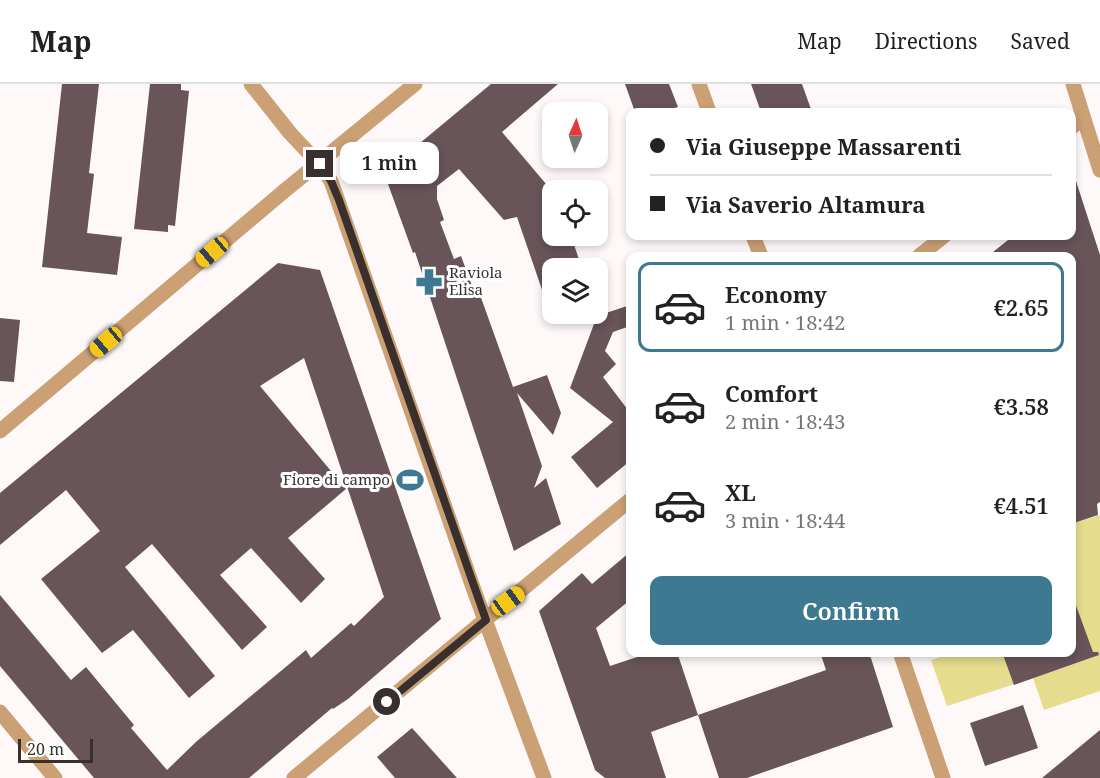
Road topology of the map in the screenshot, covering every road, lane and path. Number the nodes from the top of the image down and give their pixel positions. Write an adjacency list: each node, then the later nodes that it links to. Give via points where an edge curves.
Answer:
1 (251, 84): 8 (street)
2 (415, 84): 8 (street)
3 (699, 84): 5 (street)
4 (1072, 84): 6 (street)
5 (708, 108)
6 (1075, 108)
7 (1077, 123): 9 (street)
8 (320, 164): 12 (street); 14 (street, via 339,200)
9 (1100, 170)
10 (939, 240): 11 (street)
11 (924, 252)
12 (0, 431)
13 (626, 503): 14 (street)
14 (486, 620): 18 (street); 19 (street)
15 (902, 657): 20 (street)
16 (0, 712): 17 (street)
17 (55, 778)
18 (294, 778)
19 (544, 778)
20 (943, 778)

